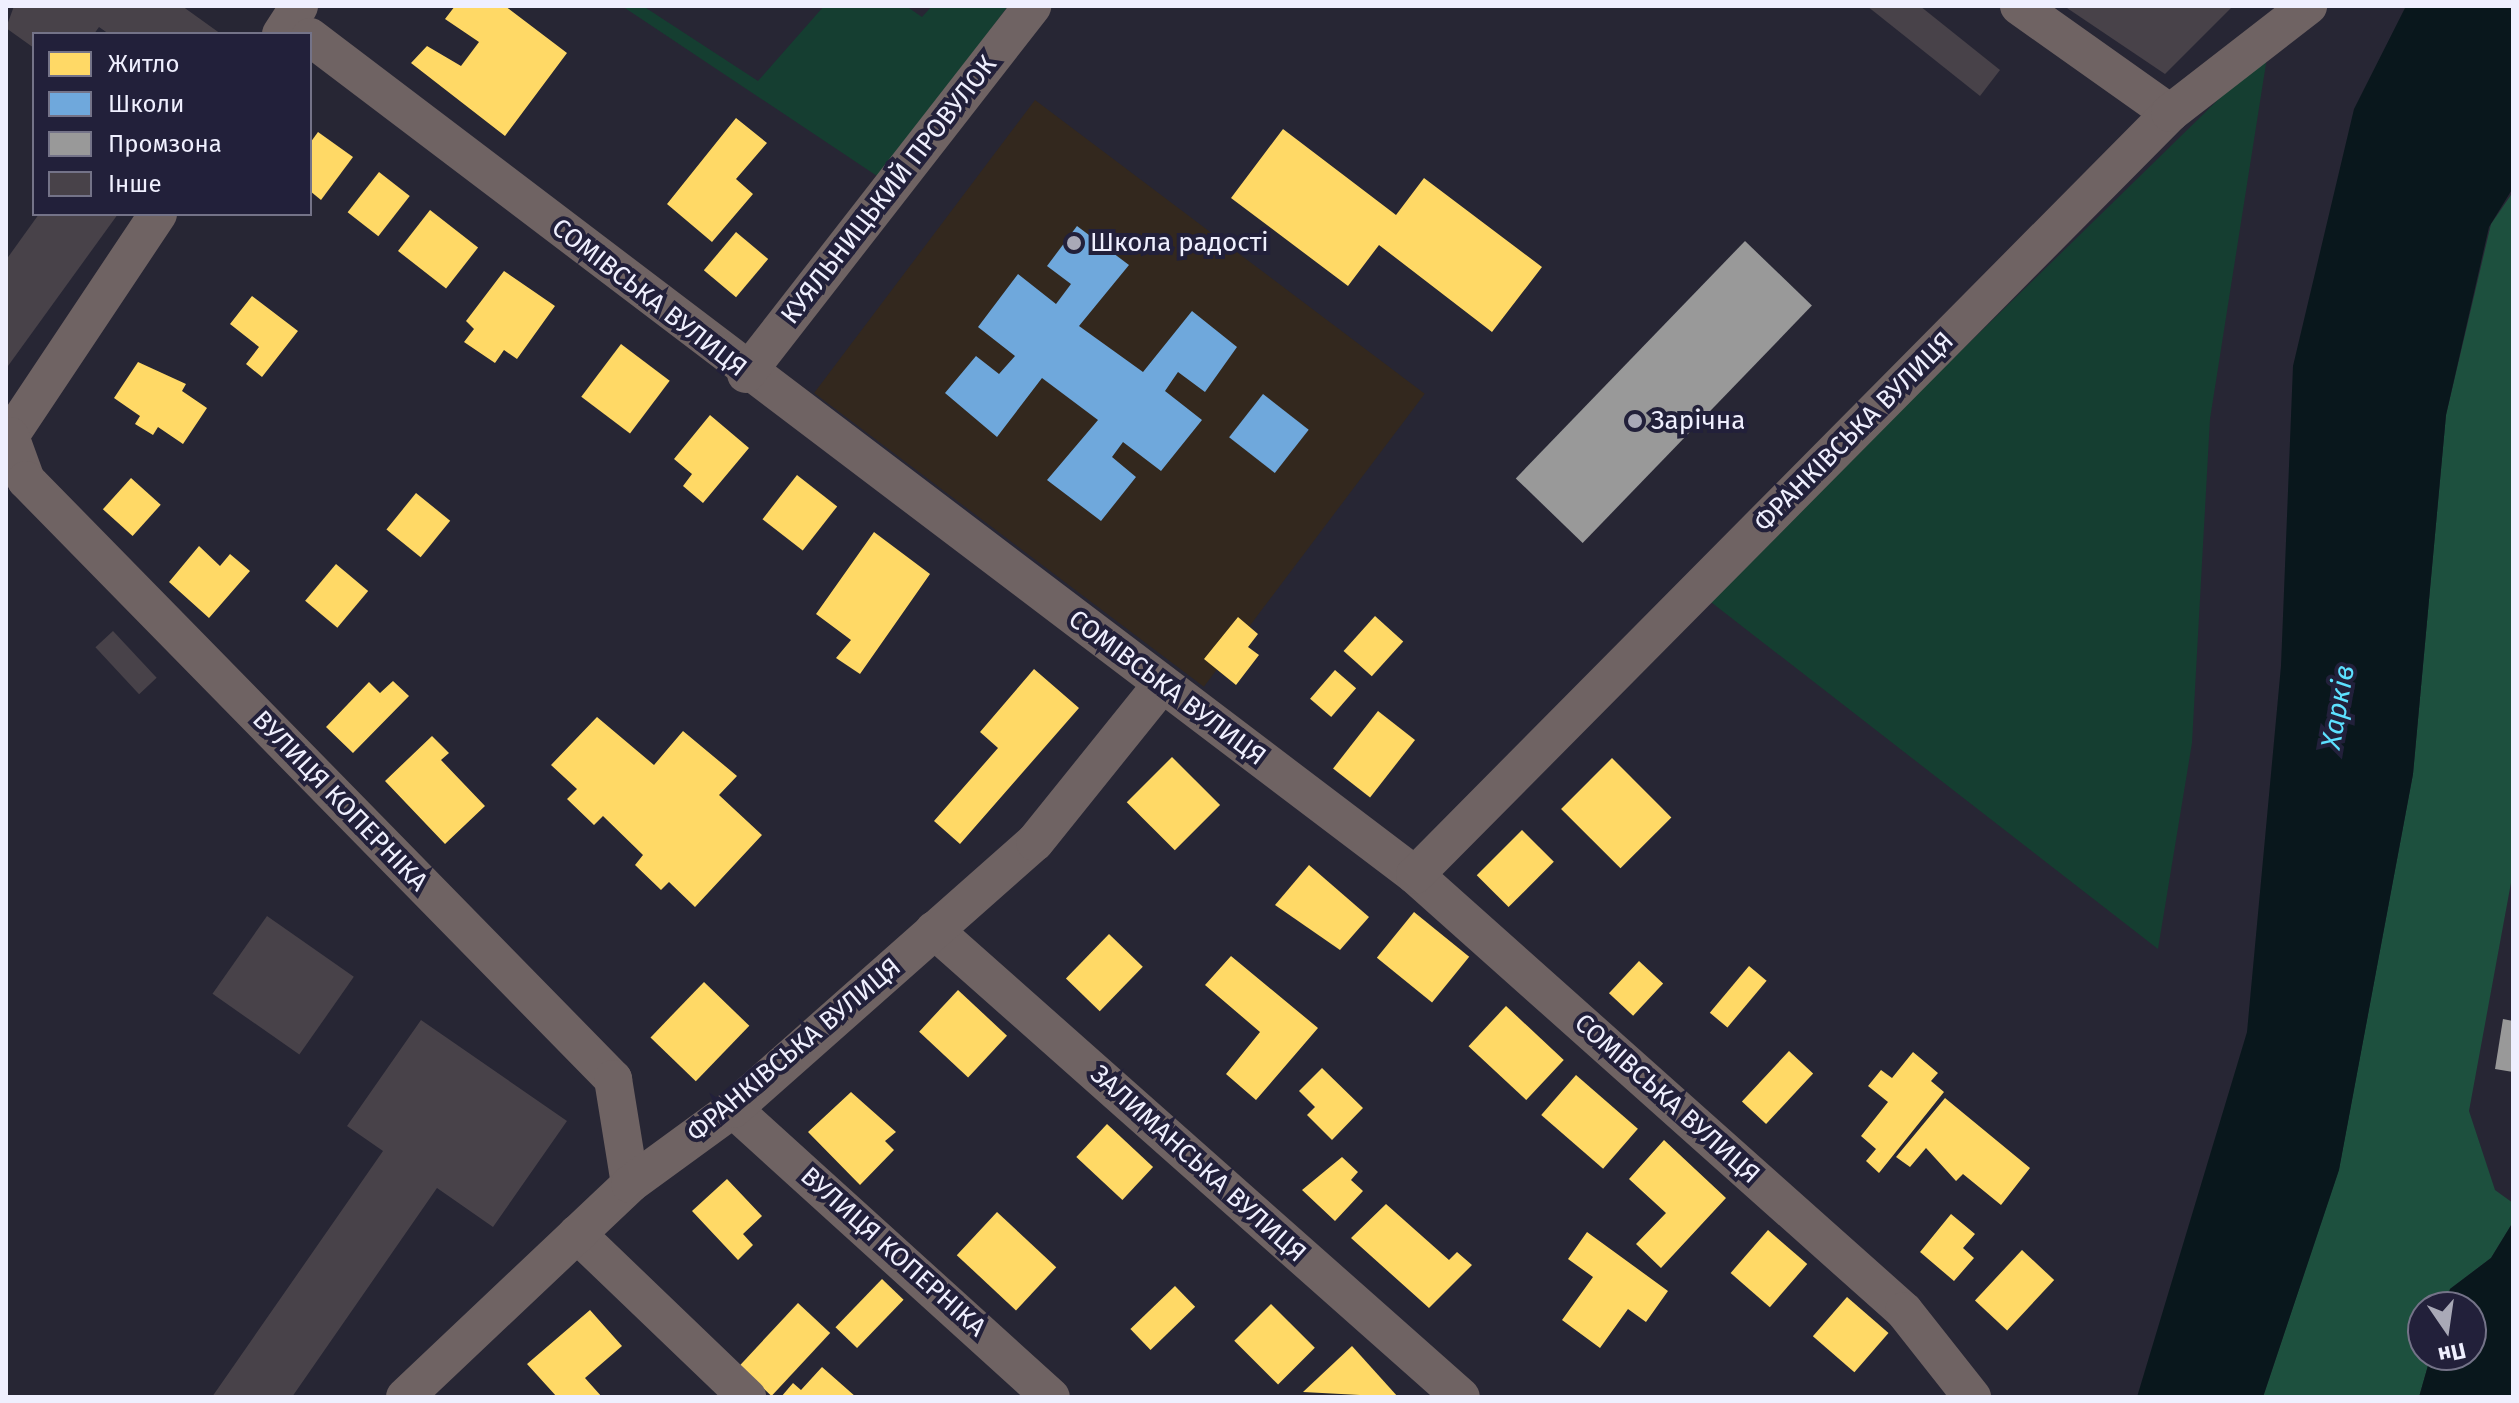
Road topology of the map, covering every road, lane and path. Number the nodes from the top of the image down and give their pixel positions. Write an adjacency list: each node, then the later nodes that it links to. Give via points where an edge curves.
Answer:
1 (1032, 6): 7 (street, КУЯЛЬНИЦЬКИЙ ПРОВУЛОК)
2 (2019, 6): 5 (street)
3 (2308, 6): 5 (street, ФРАНКІВСЬКА ВУЛИЦЯ)
4 (312, 39): 7 (street, СОМІВСЬКА ВУЛИЦЯ)
5 (2170, 113): 9 (street, ФРАНКІВСЬКА ВУЛИЦЯ)
6 (157, 216): 12 (street, ВУЛИЦЯ КОПЕРНІКА, via 10,436 26,480 613,1079)
7 (746, 374): 8 (street, СОМІВСЬКА ВУЛИЦЯ)
8 (1162, 684): 9 (street, СОМІВСЬКА ВУЛИЦЯ); 10 (street, ФРАНКІВСЬКА ВУЛИЦЯ, via 1035,842)
9 (1415, 875): 18 (street, СОМІВСЬКА ВУЛИЦЯ, via 1904,1311)
10 (934, 930): 11 (street, ФРАНКІВСЬКА ВУЛИЦЯ); 17 (street, ЗАЛИМАНСЬКА ВУЛИЦЯ)
11 (733, 1109): 12 (street, ФРАНКІВСЬКА ВУЛИЦЯ); 16 (street, ВУЛИЦЯ КОПЕРНІКА)
12 (630, 1184): 13 (street, ФРАНКІВСЬКА ВУЛИЦЯ)
13 (577, 1234): 14 (street, ФРАНКІВСЬКА ВУЛИЦЯ); 15 (street)
14 (405, 1397)
15 (747, 1397)
16 (1051, 1397)
17 (1461, 1397)
18 (1972, 1397)

